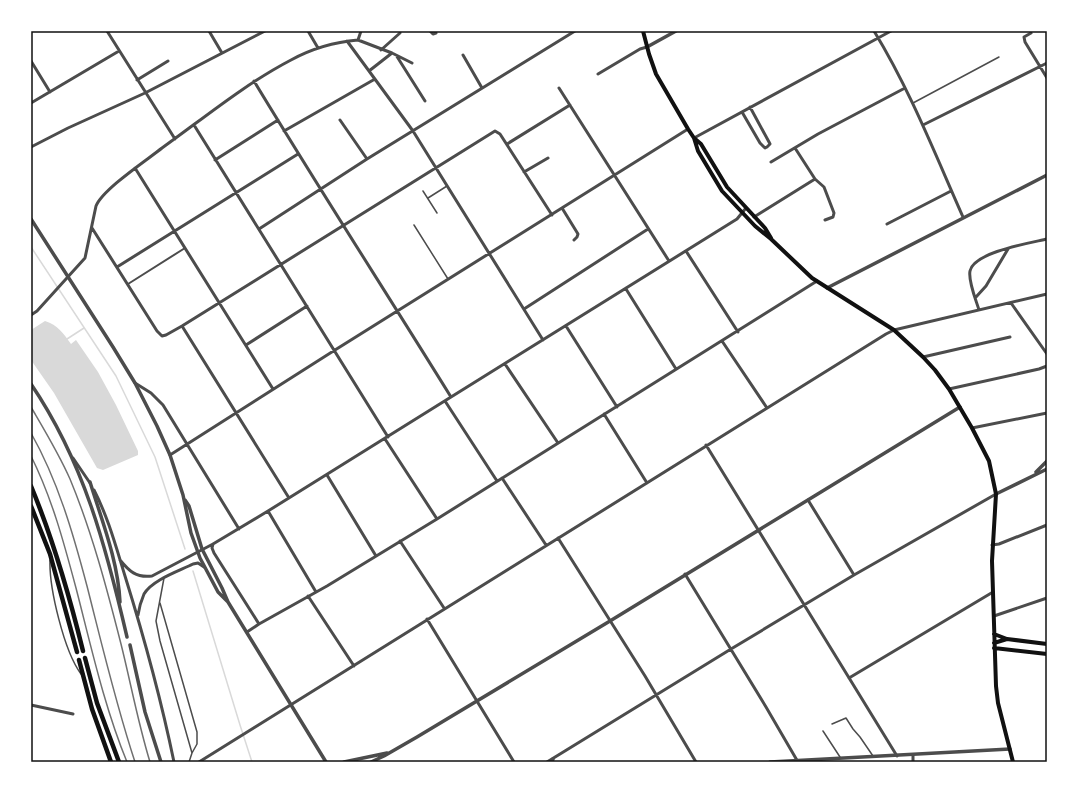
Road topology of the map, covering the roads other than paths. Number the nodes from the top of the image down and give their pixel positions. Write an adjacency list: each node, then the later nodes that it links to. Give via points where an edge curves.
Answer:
1 (107, 31): 21 (street)
2 (215, 31): 12 (street)
3 (265, 31): 23 (street)
4 (308, 31): 20 (street)
5 (361, 31): 17 (street)
6 (430, 31): 14 (street)
7 (575, 31): 38 (street)
8 (643, 31): 19 (main road)
9 (676, 31): 19 (street)
10 (874, 31): 16 (street)
11 (891, 31): 16 (street)
12 (210, 32): 23 (street)
13 (400, 33): 22 (street)
14 (436, 33)
15 (1031, 33): 31 (street, via 1024,37 1025,42)
16 (878, 38): 40 (street); 47 (street)
17 (358, 40): 18 (street); 22 (street)
18 (347, 41): 20 (street); 32 (street)
19 (647, 47): 33 (street); 53 (main road, via 656,74)
20 (318, 48): 37 (street)
21 (119, 50): 36 (street); 41 (street)
22 (381, 50): 24 (street)
23 (222, 53): 42 (street)
24 (394, 54): 29 (street); 32 (street); 43 (street)
25 (463, 55): 38 (street)
26 (999, 57): 45 (lane)
27 (31, 61): 41 (street)
28 (168, 61): 36 (street)
29 (412, 63)
30 (1047, 63): 31 (street)
31 (1040, 66): 34 (street); 52 (street)
32 (369, 71): 35 (street)
33 (598, 74)
34 (1047, 78)
35 (375, 79): 54 (street); 55 (street)
36 (137, 80): 42 (street)
37 (254, 81): 49 (street); 51 (street)
38 (482, 88): 55 (street)
39 (559, 88): 46 (street)
40 (905, 88): 45 (street); 60 (street)
41 (50, 92): 44 (street)
42 (145, 94): 57 (street); 59 (street)
43 (425, 101)
44 (31, 103)
45 (913, 103): 52 (street)
46 (570, 105): 58 (street); 69 (street)
47 (750, 107): 48 (street); 48 (street, via 770,144 767,147 760,143)
48 (742, 112): 56 (street)
49 (278, 120): 54 (street); 64 (street)
50 (340, 120): 63 (street)
51 (194, 125): 57 (street); 64 (street)
52 (923, 125): 75 (street)
53 (688, 129): 56 (main road); 69 (street)
54 (284, 131): 61 (street)
55 (413, 131): 63 (street); 66 (street)
56 (694, 138): 79 (main road, via 701,144 727,187); 81 (main road, via 716,182)
57 (174, 139): 67 (street)
58 (507, 144): 66 (street, via 496,131); 68 (street)
59 (31, 147)
60 (795, 148): 65 (street); 71 (street)
61 (298, 154): 73 (street); 76 (street)
62 (548, 158): 68 (street)
63 (367, 159): 73 (street)
64 (215, 160): 76 (street)
65 (770, 162)
66 (436, 167): 72 (street); 88 (street)
67 (135, 168): 90 (street, via 98,201); 93 (street)
68 (524, 172): 82 (street)
69 (614, 175): 78 (street); 92 (street)
70 (1047, 175): 84 (street)
71 (815, 179): 83 (street); 86 (street, via 824,187 834,213)
72 (447, 186): 77 (lane); 100 (street)
73 (320, 188): 88 (street); 91 (street)
74 (424, 191): 77 (lane)
75 (951, 191): 84 (street); 87 (street)
76 (236, 193): 91 (street); 93 (street)
77 (428, 198): 80 (lane)
78 (562, 208): 82 (street); 96 (street, via 578,234)
79 (746, 208): 81 (street); 83 (main road)
80 (437, 213)
81 (742, 213): 94 (main road); 99 (street, via 737,219)
82 (552, 215): 100 (street)
83 (754, 217): 94 (main road)
84 (963, 217): 109 (street)
85 (31, 219): 104 (street)
86 (825, 220)
87 (887, 224)
88 (343, 225): 102 (street); 116 (street)
89 (414, 225): 105 (lane)
90 (92, 228): 103 (street); 104 (street, via 83,263)
91 (259, 229): 102 (street)
92 (648, 229): 101 (street); 115 (street)
93 (175, 231): 97 (street); 103 (street)
94 (771, 239): 106 (main road)
95 (1047, 239): 98 (street)
96 (574, 240)
97 (186, 248): 107 (street); 112 (street)
98 (1009, 248): 111 (street, via 986,286); 111 (street, via 986,256 972,266 970,280)
99 (686, 251): 101 (street); 122 (street)
100 (490, 254): 105 (street); 115 (street)
101 (669, 262): 108 (street)
102 (281, 264): 112 (street); 114 (street)
103 (117, 267): 107 (street)
104 (68, 276): 118 (street); 133 (street)
105 (448, 279): 116 (street)
106 (817, 281): 109 (main road); 122 (street)
107 (128, 284): 119 (street, via 162,336)
108 (626, 288): 120 (street); 132 (street)
109 (827, 288): 121 (main road)
110 (1047, 294): 113 (street)
111 (976, 297): 117 (street)
112 (219, 302): 119 (street); 126 (street)
113 (1011, 303): 117 (street); 128 (street)
114 (307, 306): 126 (street); 127 (street)
115 (524, 309): 124 (street)
116 (398, 310): 127 (street); 137 (street)
117 (979, 310): 121 (street)
118 (31, 315)
119 (182, 326): 142 (street)
120 (566, 326): 124 (street); 139 (street)
121 (894, 330): 129 (main road); 141 (street)
122 (738, 332): 125 (street)
123 (1010, 337): 129 (street)
124 (543, 340): 130 (street)
125 (722, 341): 132 (street); 141 (street)
126 (246, 345): 135 (street)
127 (335, 350): 135 (street); 146 (street)
128 (1047, 354)
129 (924, 357): 136 (main road)
130 (505, 364): 137 (street); 147 (street)
131 (1047, 366): 136 (street)
132 (676, 369): 139 (street)
133 (135, 383): 148 (street, via 157,398); 150 (street)
134 (31, 384): 151 (street, via 55,421)
135 (273, 389): 142 (street)
136 (949, 389): 140 (main road)
137 (452, 397): 138 (street)
138 (446, 401): 146 (street); 157 (street)
139 (617, 407): 144 (street)
140 (960, 407): 145 (main road); 164 (street)
141 (767, 408): 149 (street)
142 (237, 412): 148 (street); 163 (street)
143 (1047, 413): 145 (street)
144 (604, 414): 147 (street); 159 (street)
145 (972, 428): 161 (main road, via 989,461)
146 (386, 438): 155 (street); 167 (street)
147 (558, 443): 156 (street)
148 (187, 444): 150 (street); 169 (street)
149 (706, 446): 159 (street); 170 (street)
150 (170, 455): 162 (street)
151 (72, 458): 158 (street); 193 (street, via 96,518)
152 (1047, 461): 154 (street)
153 (1047, 469): 154 (street)
154 (1034, 474): 161 (street)
155 (327, 475): 163 (street); 179 (street)
156 (502, 478): 157 (street); 174 (street)
157 (497, 481): 167 (street)
158 (90, 482): 180 (street, via 103,509); 193 (street, via 118,579)
159 (647, 483): 171 (street)
160 (31, 486): 208 (highway, via 62,571)
161 (996, 494): 175 (main road); 183 (street)
162 (183, 495): 176 (street, via 189,506); 177 (street)
163 (289, 498): 166 (street)
164 (808, 500): 170 (street); 183 (street)
165 (31, 506): 178 (highway)
166 (268, 512): 169 (street); 185 (street)
167 (437, 519): 172 (street)
168 (1047, 525): 175 (street)
169 (239, 529): 173 (street)
170 (758, 531): 182 (street); 191 (street)
171 (558, 538): 174 (street); 197 (street)
172 (400, 541): 179 (street); 192 (street)
173 (213, 544): 176 (street); 198 (street, via 214,553)
174 (546, 545): 192 (street)
175 (992, 545): 186 (main road)
176 (202, 549): 177 (street); 190 (street)
177 (197, 552): 180 (street, via 146,577 133,574); 181 (street)
178 (50, 554): 209 (highway); 214 (lane, via 51,584 63,631 74,663)
179 (376, 556): 185 (street)
180 (120, 560): 195 (street)
181 (204, 567): 184 (street, via 198,563 193,564); 190 (street, via 218,592)
182 (685, 574): 197 (street); 207 (street)
183 (854, 575): 191 (street)
184 (164, 578): 189 (lane); 195 (street, via 145,592)
185 (316, 592): 187 (street)
186 (993, 592): 194 (main road); 215 (street)
187 (308, 596): 198 (street); 213 (street)
188 (1047, 598): 194 (street)
189 (160, 601): 225 (lane, via 156,621 160,641); 225 (lane, via 197,732 197,744)
190 (228, 602): 199 (street)
191 (805, 605): 207 (street); 215 (street)
192 (444, 608): 196 (street)
193 (121, 611): 201 (street)
194 (994, 616): 200 (main road)
195 (138, 617): 235 (street, via 164,711)
196 (427, 619): 213 (street); 217 (street)
197 (610, 621): 216 (street); 217 (street)
198 (260, 624): 199 (street)
199 (246, 632): 218 (street)
200 (994, 634): 202 (main road); 203 (main road)
201 (127, 637)
202 (1007, 639): 203 (main road); 204 (main road)
203 (994, 643): 206 (main road)
204 (1047, 644)
205 (130, 645): 234 (street, via 145,712)
206 (994, 648): 210 (main road); 223 (main road, via 997,697)
207 (731, 649): 216 (street); 231 (street)
208 (83, 650)
209 (77, 652)
210 (1047, 654)
211 (85, 658): 233 (highway, via 97,703)
212 (79, 660): 214 (highway)
213 (354, 666): 218 (street)
214 (83, 676): 232 (highway)
215 (850, 678): 227 (street)
216 (657, 695): 230 (street); 243 (street)
217 (477, 700): 224 (street); 241 (street)
218 (292, 704): 237 (street); 238 (street)
219 (31, 706): 220 (street)
220 (73, 714)
221 (832, 724): 228 (lane, via 846,718)
222 (823, 731): 229 (lane)
223 (1010, 749): 226 (street); 246 (main road)
224 (390, 752): 239 (street); 240 (street)
225 (192, 753): 236 (lane)
226 (913, 755): 227 (street); 245 (street)
227 (897, 756): 228 (street)
228 (873, 757): 229 (street)
229 (841, 759): 231 (street)
230 (553, 760): 242 (street)
231 (797, 761): 244 (street)
232 (111, 762)
233 (118, 762)
234 (161, 762)
235 (174, 762)
236 (189, 762)
237 (199, 762)
238 (326, 762)
239 (344, 762)
240 (371, 762)
241 (514, 762)
242 (547, 762)
243 (696, 762)
244 (770, 762)
245 (913, 762)
246 (1013, 762)

